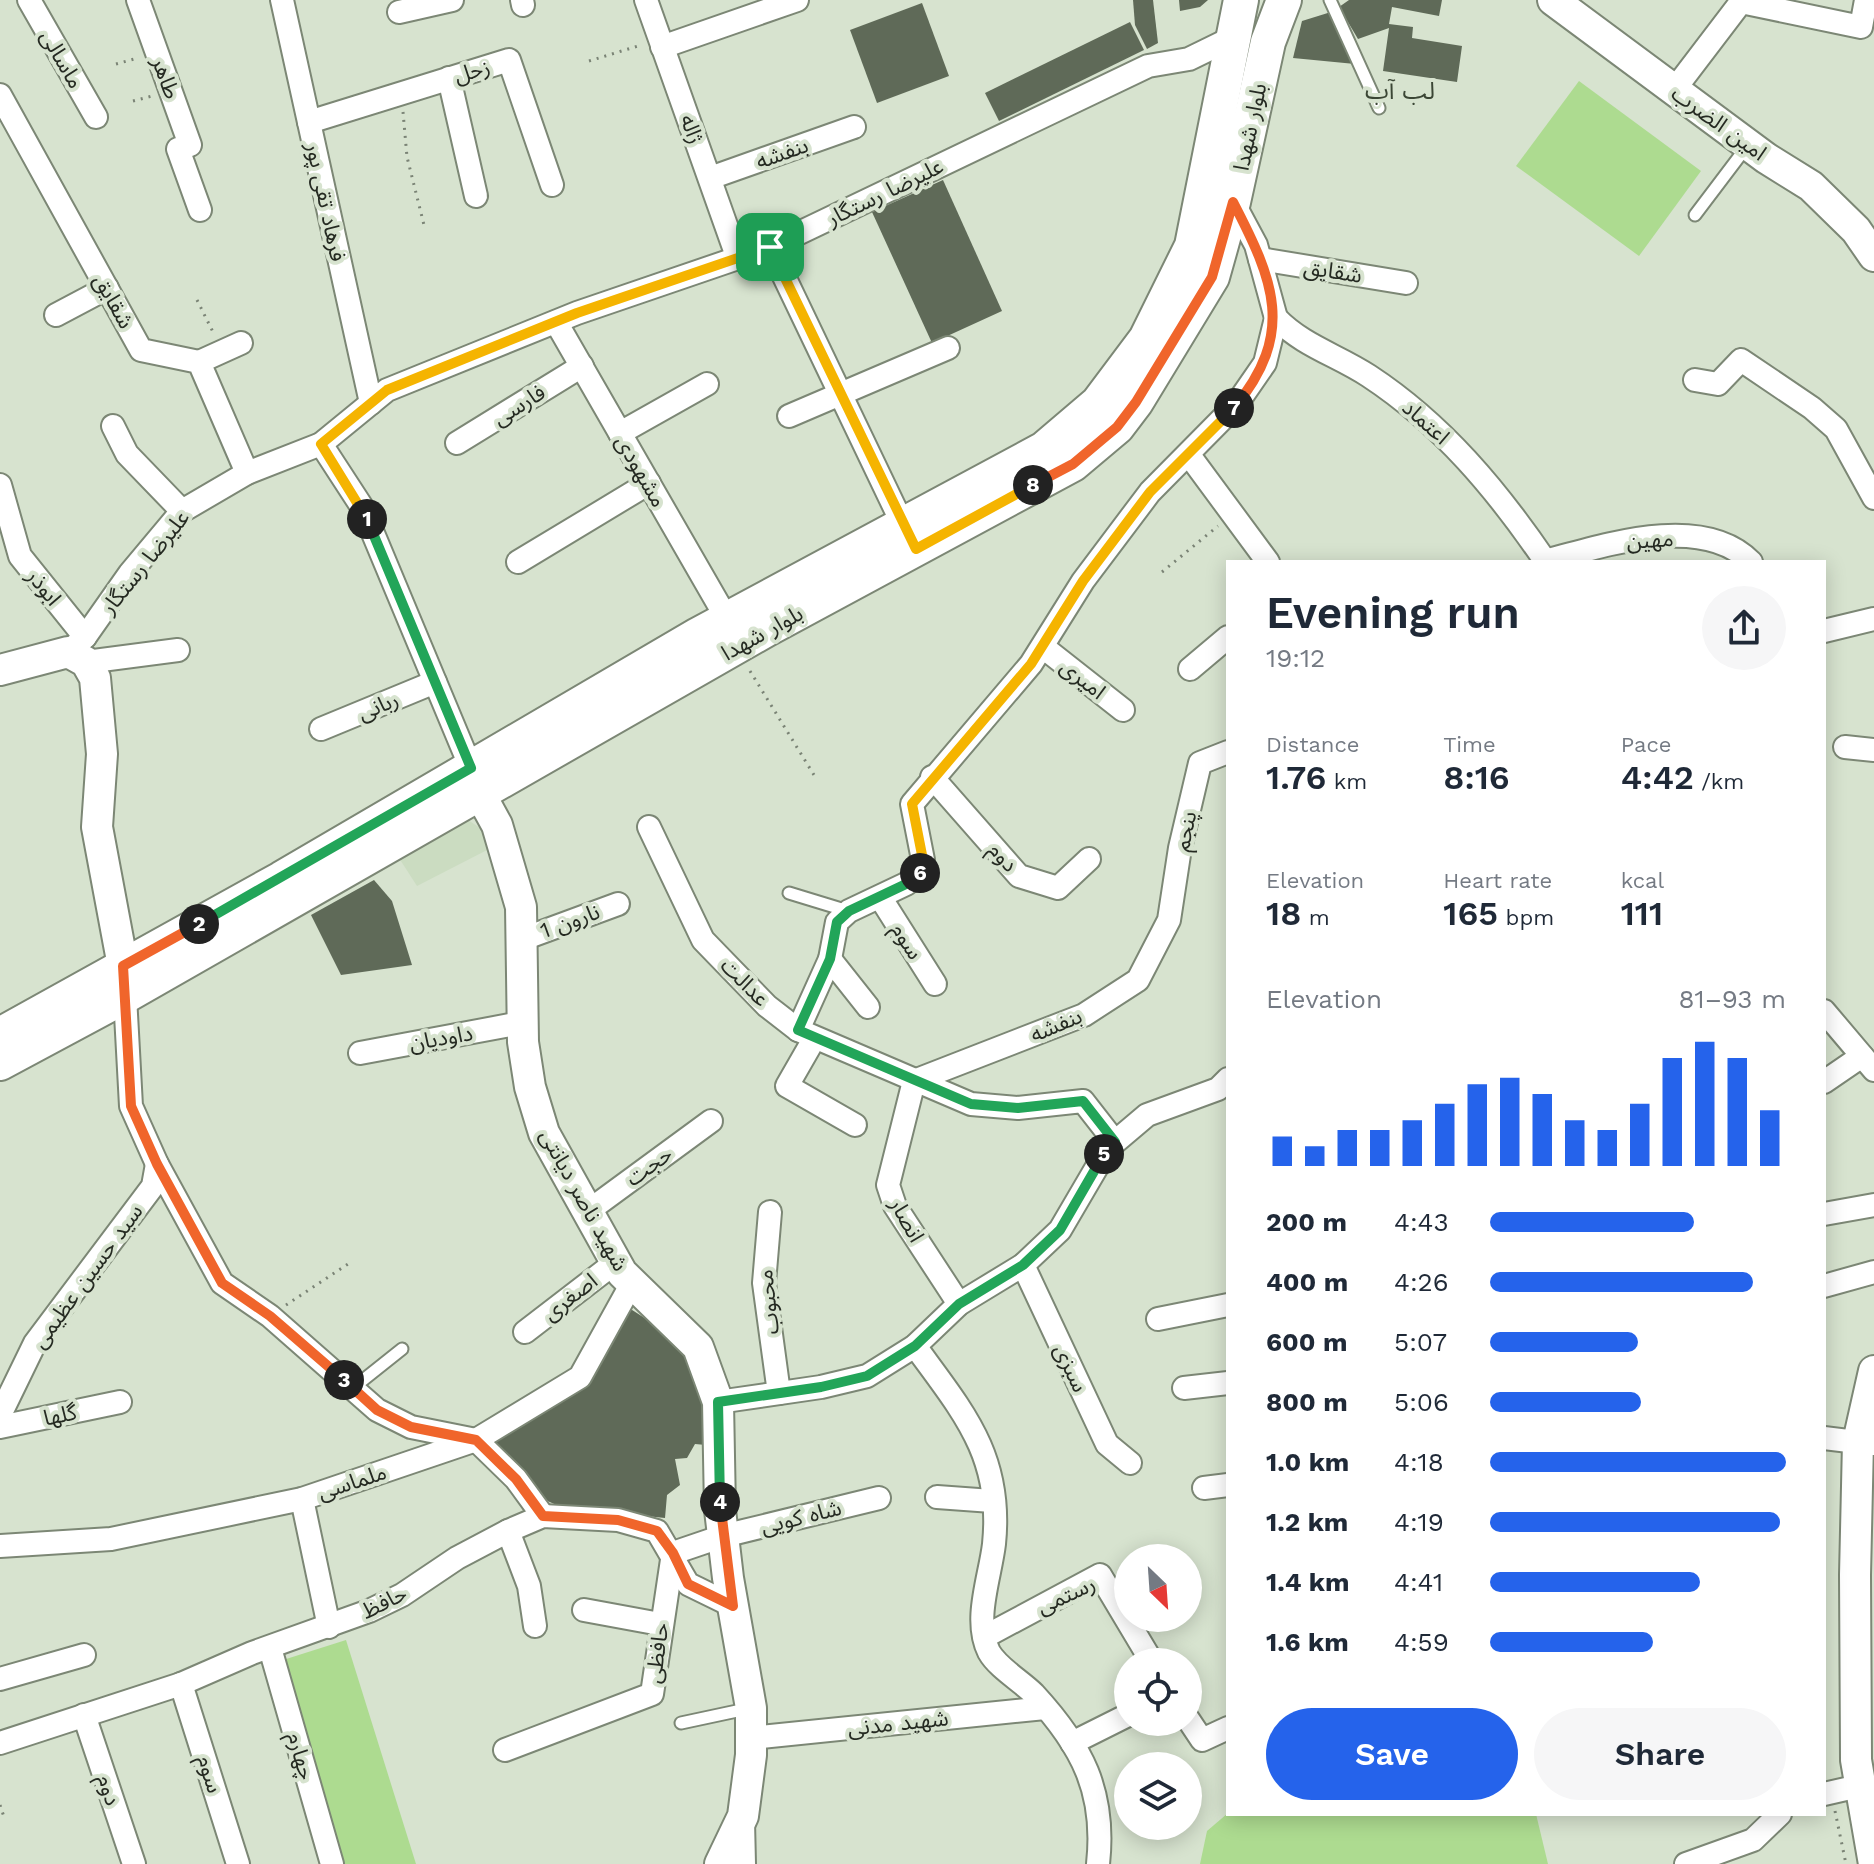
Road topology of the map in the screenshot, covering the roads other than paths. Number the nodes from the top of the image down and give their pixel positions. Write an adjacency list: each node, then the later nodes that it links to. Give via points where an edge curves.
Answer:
1 (29, 0): 22 (street, ماسالی)
2 (138, 0): 30 (street, طاهر, via 190,145 178,149)
3 (282, 0): 23 (street, فرهاد تقی پور)
4 (452, 0): 12 (street)
5 (646, 0): 15 (street, ژاله)
6 (797, 0): 15 (street)
7 (1241, 0): 14 (main road, بلوار شهدا)
8 (1284, 0): 29 (main road, بلوار شهدا, via 1268,42)
9 (1330, 0): 21 (lane)
10 (1553, 0): 19 (main road, امین الضرب)
11 (1866, 0): 13 (street)
12 (399, 12)
13 (1868, 29): 19 (street, via 1741,2)
14 (1234, 37): 16 (street, علیرضا رستگار); 17 (main road, بلوار شهدا)
15 (661, 43): 26 (street, ژاله)
16 (1189, 59): 17 (street); 32 (street, علیرضا رستگار, via 1148,66)
17 (1227, 77): 60 (main road, بلوار شهدا, via 1192,246 1146,339 1098,403 1044,449)
18 (449, 78): 23 (street, زحل); 27 (street, زحل, via 509,60); 28 (street)
19 (1674, 90): 25 (main road, امین الضرب)
20 (0, 95): 37 (street, شقایق)
21 (1379, 108)
22 (96, 117)
23 (309, 122): 48 (street, فرهاد تقی پور)
24 (854, 127): 26 (street, بنفشه)
25 (1748, 144): 31 (lane); 33 (main road, امین الضرب, via 1811,186 1856,230)
26 (710, 178): 34 (street, ژاله)
27 (552, 185)
28 (476, 196)
29 (1233, 202): 35 (street); 60 (main road, بلوار شهدا, via 1212,277 1117,427 1073,464)
30 (200, 210)
31 (1695, 215)
32 (770, 247): 34 (street, علیرضا رستگار); 47 (street)
33 (1874, 256)
34 (738, 259): 40 (street, علیرضا رستگار)
35 (1260, 259): 36 (street, شقایق); 39 (street)
36 (1406, 283)
37 (107, 288): 38 (street); 43 (street, شقایق, via 141,350)
38 (56, 315)
39 (1276, 318): 54 (street, via 1265,363 1236,405); 62 (street, اعتماد, via 1295,338 1366,374 1420,412 1493,488)
40 (556, 322): 44 (street, مشهودی); 48 (street, علیرضا رستگار, via 387,390)
41 (232, 347): 43 (street)
42 (948, 348): 47 (street)
43 (199, 362): 55 (street)
44 (582, 366): 51 (street, مشهودی); 52 (street, فارسی)
45 (1695, 380): 58 (street, via 1718,384 1741,360 1836,429)
46 (707, 384): 51 (street)
47 (840, 394): 49 (street); 60 (street)
48 (371, 403): 53 (street, علیرضا رستگار)
49 (789, 416)
50 (113, 426): 59 (street, via 127,454)
51 (620, 433): 56 (street, مشهودی)
52 (457, 443)
53 (321, 444): 55 (street, علیرضا رستگار); 75 (street, via 362,507)
54 (1189, 455): 61 (street); 70 (street, via 1142,502 1083,581)
55 (247, 473): 59 (street, علیرضا رستگار)
56 (649, 483): 65 (street); 68 (street, مشهودی)
57 (0, 485): 71 (street, ابوذر, via 20,556)
58 (1874, 498)
59 (182, 511): 71 (street, علیرضا رستگار, via 130,573)
60 (909, 537): 68 (main road, بلوار شهدا)
61 (1266, 560)
62 (1544, 560)
63 (1552, 560): 64 (street, مهین, via 1665,534 1710,541)
64 (1747, 560)
65 (518, 562)
66 (1874, 619): 67 (street)
67 (1826, 631)
68 (732, 633): 82 (main road, بلوار شهدا)
69 (1226, 639): 73 (street)
70 (1043, 647): 76 (street, امیری); 81 (street)
71 (79, 650): 72 (street); 74 (main road); 92 (main road, via 95,678 102,754 97,827)
72 (178, 650)
73 (1190, 669)
74 (0, 670)
75 (435, 682): 77 (street, ربانی); 82 (street)
76 (1123, 710)
77 (321, 729)
78 (1845, 747): 79 (street)
79 (1874, 750)
80 (1226, 753): 89 (street, پنجم, via 1200,763)
81 (932, 777): 84 (street, دوم, via 1019,876 1058,888); 86 (street, via 912,804 923,860 920,873)
82 (475, 781): 90 (main road, شهید ناصر دیانتی, via 497,825 521,907); 92 (main road, بلوار شهدا)
83 (649, 827): 97 (street, عدالت, via 703,940 767,1006)
84 (1089, 859)
85 (789, 893): 88 (lane)
86 (880, 897): 88 (street); 93 (street, سوم)
87 (618, 904): 90 (street, نارون 1)
88 (849, 911): 91 (street, via 837,922)
89 (1164, 928): 102 (street, بنفشه, via 1138,980 1084,1015)
90 (523, 939): 96 (main road, شهید ناصر دیانتی)
91 (830, 959): 94 (street); 97 (street)
92 (124, 981): 98 (main road, بلوار شهدا); 100 (main road, بلوار شهدا); 108 (street, via 131,1106)
93 (935, 984)
94 (868, 1007)
95 (1826, 1013): 101 (street)
96 (521, 1023): 99 (street, داودیان); 110 (main road, شهید ناصر دیانتی, via 530,1087 544,1133)
97 (806, 1034): 102 (street, عدالت); 106 (street, via 787,1086)
98 (0, 1035)
99 (360, 1053)
100 (0, 1063)
101 (1868, 1063): 104 (street)
102 (914, 1081): 107 (street, عدالت, via 971,1104 1018,1108 1083,1101); 117 (street, انصار, via 888,1185 895,1206)
103 (1226, 1081): 107 (street, via 1218,1089 1147,1115)
104 (1826, 1081)
105 (711, 1121): 110 (street, حجت)
106 (855, 1125)
107 (1115, 1142): 113 (street, via 1060,1230)
108 (157, 1164): 125 (street, via 222,1283 270,1316); 130 (street, سید حسین عظیمی, via 153,1186 35,1343)
109 (1874, 1205): 112 (street)
110 (587, 1212): 114 (main road, شهید ناصر دیانتی)
111 (770, 1212): 127 (street, محبوب, via 764,1283)
112 (1826, 1214)
113 (1023, 1265): 117 (street); 135 (street, سبزی, via 1107,1444)
114 (624, 1272): 120 (street, اصغری); 129 (main road, شهید ناصر دیانتی, via 698,1347); 133 (street, ملماسی, via 580,1377)
115 (1874, 1272): 116 (street)
116 (1826, 1285)
117 (959, 1304): 121 (street)
118 (1226, 1305): 119 (street)
119 (1158, 1319)
120 (525, 1332)
121 (915, 1346): 127 (street, via 867,1376); 141 (street, via 975,1428 991,1479)
122 (402, 1349): 125 (lane)
123 (1874, 1371): 134 (main road)
124 (1226, 1383): 126 (street)
125 (353, 1388): 133 (street, via 377,1410 411,1427)
126 (1184, 1388)
127 (779, 1393): 129 (street)
128 (120, 1402): 131 (street, گلها)
129 (718, 1402): 144 (main road, شهید ناصر دیانتی)
130 (0, 1415)
131 (0, 1427)
132 (1826, 1438): 134 (street)
133 (476, 1440): 140 (street, ملماسی); 142 (street, via 516,1479)
134 (1866, 1443): 147 (main road)
135 (1130, 1463)
136 (1226, 1485): 137 (street)
137 (1204, 1488)
138 (937, 1497): 141 (street)
139 (879, 1498): 144 (street, شاه کویی)
140 (302, 1499): 145 (street, ملماسی, via 111,1539); 152 (street)
141 (992, 1501): 153 (street, via 994,1541 982,1618)
142 (543, 1516): 143 (street, حافظ); 146 (street, حافظ, via 631,1523 657,1531)
143 (508, 1531): 151 (street, via 529,1586); 152 (street, حافظ, via 402,1595)
144 (723, 1536): 146 (street, شاه کویی); 148 (main road, شهید ناصر دیانتی)
145 (0, 1546)
146 (673, 1553): 148 (street, حافظ, via 688,1584); 150 (street, حافظی)
147 (1864, 1580): 169 (main road)
148 (733, 1606): 163 (main road, شهید ناصر دیانتی)
149 (584, 1610): 150 (street)
150 (660, 1624): 168 (street, حافظی, via 652,1694)
151 (535, 1626)
152 (329, 1627): 154 (street, حافظ)
153 (986, 1636): 155 (street, رستمی, via 1100,1575); 159 (street, via 990,1653)
154 (270, 1648): 158 (street, حافظ); 175 (street, چهارم)
155 (1144, 1648)
156 (84, 1655): 157 (street)
157 (0, 1679)
158 (181, 1684): 160 (street, حافظ); 174 (street, سوم)
159 (1045, 1708): 163 (street, شهید مدنی); 167 (street)
160 (84, 1715): 166 (street, حافظ); 173 (street, دوم)
161 (1114, 1722): 167 (street)
162 (681, 1723): 163 (lane)
163 (751, 1723): 170 (main road, شهید ناصر دیانتی)
164 (1226, 1729): 165 (street, via 1202,1740)
165 (1199, 1736)
166 (0, 1743)
167 (1072, 1743): 178 (street, via 1093,1780 1101,1836)
168 (505, 1750)
169 (1838, 1791): 172 (main road)
170 (743, 1816): 176 (main road, شهید ناصر دیانتی); 177 (street)
171 (1778, 1816): 179 (street, via 1753,1840)
172 (1872, 1849)
173 (134, 1864)
174 (238, 1864)
175 (332, 1864)
176 (720, 1864)
177 (744, 1864)
178 (1098, 1864)
179 (1686, 1864)

